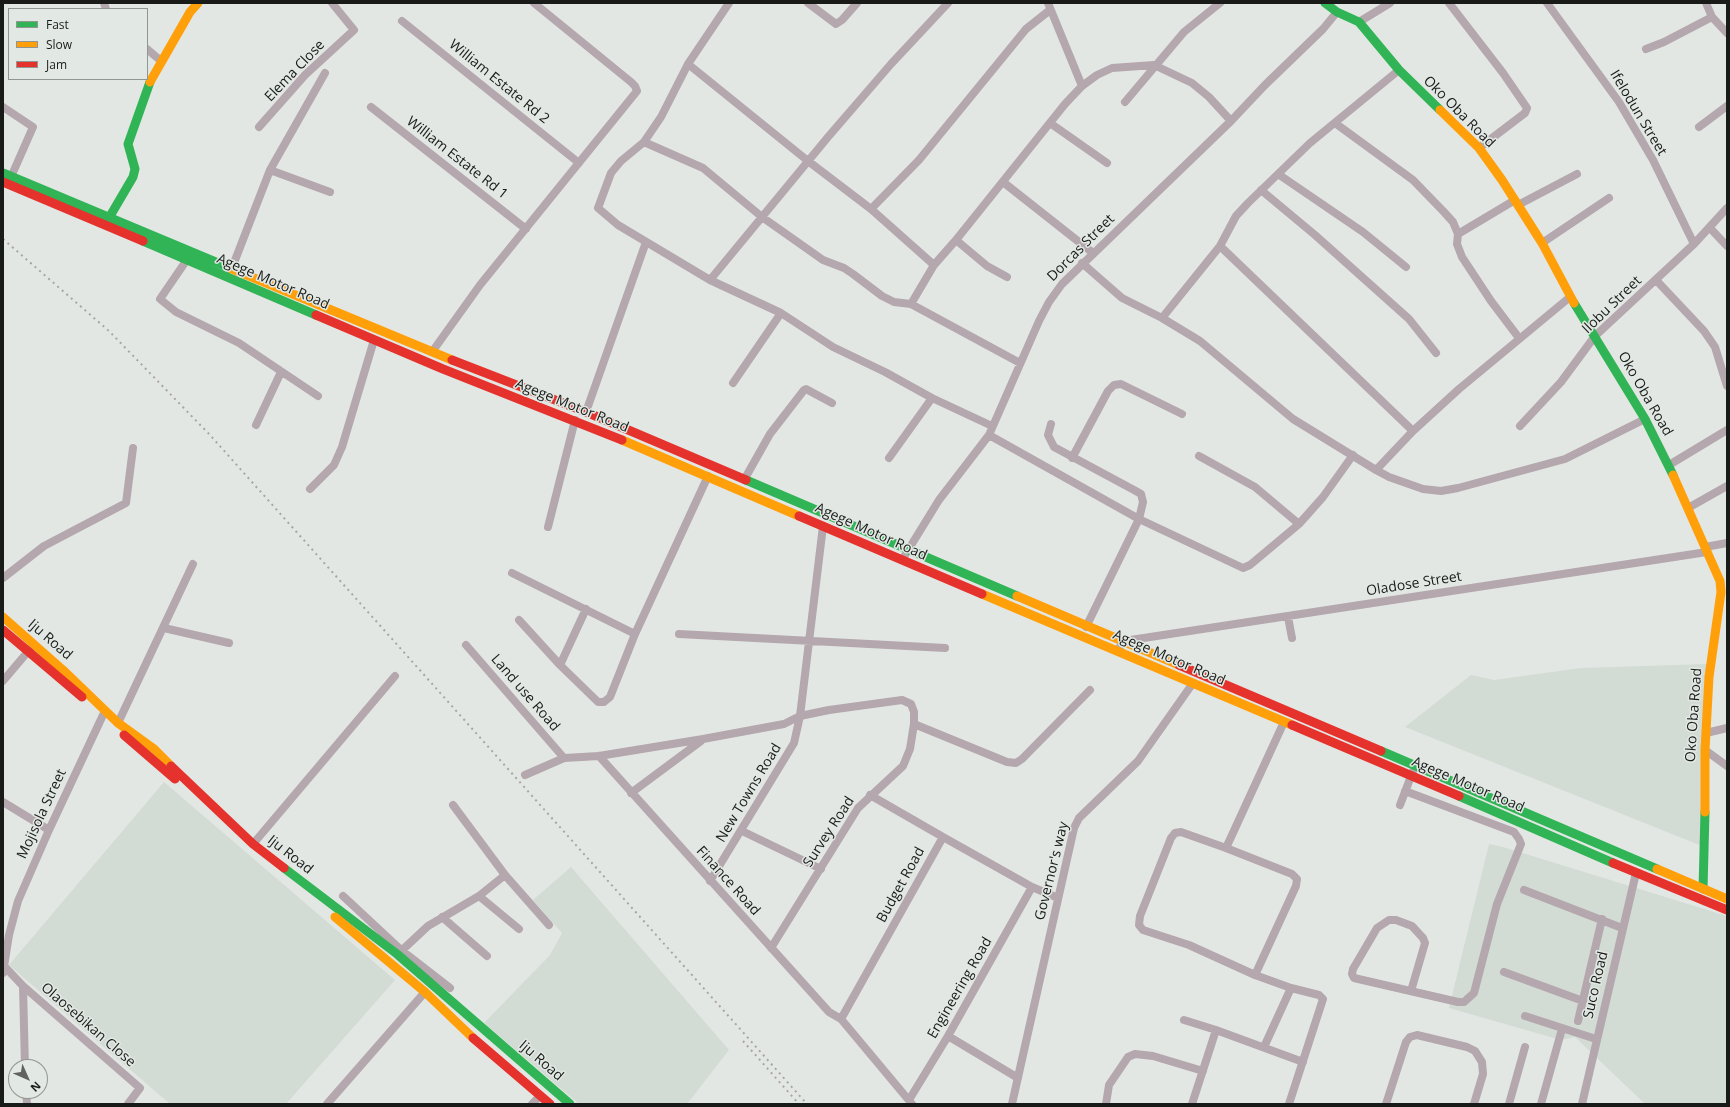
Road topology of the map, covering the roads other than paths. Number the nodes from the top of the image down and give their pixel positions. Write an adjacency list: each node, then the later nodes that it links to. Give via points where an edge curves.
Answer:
1 (198, 3): 22 (main road, via 190,12)
2 (332, 3): 35 (street, Elema Close, via 354,30 305,75)
3 (534, 3): 40 (street, via 635,86 637,92)
4 (730, 3): 23 (street)
5 (808, 3): 6 (street, via 836,24)
6 (857, 3)
7 (948, 3): 39 (street)
8 (1220, 3): 24 (street, via 1184,32)
9 (1325, 3): 15 (main road, Oko Oba Road)
10 (1390, 3): 18 (street)
11 (1449, 3): 38 (street, via 1527,108 1525,113)
12 (1548, 3): 62 (street, Ifelodun Street, via 1620,102 1653,160)
13 (1706, 3): 16 (street)
14 (1049, 6): 27 (street); 51 (street, via 1026,29 919,160)
15 (1337, 12): 18 (main road, Oko Oba Road); 32 (street, Dorcas Street, via 1324,29)
16 (1712, 17): 19 (street); 20 (street)
17 (402, 21): 40 (street, William Estate Rd 2)
18 (1359, 22): 25 (main road, Oko Oba Road)
19 (1727, 33)
20 (1646, 49)
21 (148, 50): 22 (street)
22 (162, 61): 53 (main road, via 146,91 128,144 135,169 133,177)
23 (688, 64): 37 (street, via 661,116); 39 (street)
24 (1154, 65): 27 (street, via 1112,68); 28 (street); 32 (street, via 1192,83)
25 (1399, 70): 34 (street); 38 (main road, Oko Oba Road)
26 (325, 73): 42 (street)
27 (1082, 86): 33 (street)
28 (1125, 102)
29 (1727, 106): 36 (street)
30 (3, 107): 45 (street, via 33,127)
31 (371, 107): 57 (street, William Estate Rd 1)
32 (1231, 120): 65 (street, Dorcas Street)
33 (1050, 123): 41 (street); 46 (street)
34 (1335, 123): 43 (street); 58 (street, via 1412,180 1453,222)
35 (259, 127)
36 (1699, 127)
37 (644, 142): 54 (street, via 702,168); 60 (street, via 610,173 598,208 618,225)
38 (1479, 148): 50 (main road, Oko Oba Road)
39 (808, 161): 51 (street); 54 (street)
40 (579, 163): 57 (street)
41 (1107, 164)
42 (270, 170): 48 (street); 70 (street)
43 (1278, 174): 47 (street); 69 (street, via 1363,232)
44 (1577, 174): 50 (street)
45 (6, 177): 53 (main road, Agege Motor Road); 55 (main road, Agege Motor Road)
46 (1003, 182): 59 (street); 65 (street)
47 (1261, 190): 63 (street, via 1236,216); 82 (street, via 1409,319)
48 (330, 192)
49 (1609, 198): 61 (street)
50 (1516, 203): 58 (street); 61 (main road, Oko Oba Road)
51 (871, 208): 68 (street)
52 (1727, 208): 56 (street, Ilobu Street)
53 (109, 217): 55 (main road); 70 (main road, Agege Motor Road)
54 (762, 217): 72 (street); 75 (street, via 824,260 853,274 882,296 894,302)
55 (105, 227): 66 (main road, Agege Motor Road)
56 (1710, 228): 62 (street, Ilobu Street); 64 (street)
57 (526, 229): 81 (street, via 480,285)
58 (1458, 234): 79 (street, via 1457,244 1462,256)
59 (956, 240): 68 (street); 71 (street, via 988,266)
60 (646, 242): 72 (street); 90 (street)
61 (1542, 242): 74 (main road, Oko Oba Road)
62 (1694, 244): 73 (street, Ilobu Street)
63 (1220, 246): 77 (street); 100 (street)
64 (1727, 246)
65 (1093, 253): 67 (street, Dorcas Street)
66 (186, 261): 80 (main road, Agege Motor Road); 84 (street, via 160,299 176,312 239,343)
67 (1082, 263): 77 (street, via 1122,298); 83 (street, Dorcas Street, via 1049,302)
68 (934, 265): 75 (street)
69 (1406, 267)
70 (232, 268): 81 (main road, Agege Motor Road)
71 (1007, 277)
72 (710, 280): 76 (street)
73 (1656, 280): 78 (street, Ilobu Street); 86 (street, via 1715,346)
74 (1570, 297): 78 (main road, Oko Oba Road); 79 (street)
75 (911, 304): 83 (street)
76 (781, 313): 85 (street); 88 (street, via 833,347)
77 (1162, 318): 105 (street, via 1200,341 1293,419)
78 (1595, 336): 92 (main road, Oko Oba Road); 98 (street, Ilobu Street, via 1561,382)
79 (1519, 338): 100 (street)
80 (374, 340): 93 (main road, Agege Motor Road); 115 (street, via 342,447 334,465)
81 (432, 352): 90 (main road, Agege Motor Road)
82 (1436, 353)
83 (1020, 363): 97 (street, Dorcas Street)
84 (281, 372): 87 (street); 96 (street)
85 (733, 382)
86 (1727, 386)
87 (318, 396)
88 (932, 398): 97 (street); 107 (street)
89 (832, 403): 113 (street, via 804,390 770,434)
90 (586, 412): 94 (main road, Agege Motor Road)
91 (1182, 414): 108 (street, via 1121,384 1114,385 1108,390)
92 (1645, 419): 110 (main road, Oko Oba Road); 111 (street, via 1565,459 1458,488 1441,491 1423,489)
93 (575, 420): 101 (main road, Agege Motor Road); 120 (street)
94 (608, 422): 101 (main road); 104 (main road, Agege Motor Road)
95 (1051, 424): 108 (street, via 1048,435 1050,442)
96 (256, 425)
97 (992, 426): 102 (street, Dorcas Street)
98 (1520, 426)
99 (1727, 430): 110 (street)
100 (1413, 431): 111 (street)
101 (603, 433): 109 (main road, Agege Motor Road)
102 (989, 435): 117 (street); 122 (street, Dorcas Street, via 938,500)
103 (133, 448): 127 (street, via 126,503 44,546)
104 (672, 450): 109 (main road); 113 (main road, Agege Motor Road)
105 (1353, 455): 111 (street); 118 (street, via 1323,497)
106 (1199, 456): 118 (street, via 1255,487)
107 (889, 458)
108 (1072, 458): 117 (street, via 1141,494 1143,502)
109 (667, 460): 112 (main road, Agege Motor Road)
110 (1669, 465): 116 (main road, Oko Oba Road)
111 (1376, 470)
112 (708, 476): 119 (main road, Agege Motor Road); 136 (street)
113 (744, 480): 122 (main road, Agege Motor Road)
114 (1727, 486): 116 (street)
115 (310, 489)
116 (1688, 508): 123 (main road, Oko Oba Road)
117 (1139, 520): 118 (street, via 1243,568); 133 (street)
118 (1299, 524)
119 (823, 526): 124 (main road, Agege Motor Road); 140 (street, New Towns Road)
120 (548, 527)
121 (1727, 543): 123 (street, Oladose Street)
122 (907, 549): 124 (street, Dorcas Street); 133 (main road, Agege Motor Road)
123 (1706, 549): 128 (main road, Oko Oba Road); 130 (street, Oladose Street)
124 (902, 560): 145 (main road, Agege Motor Road)
125 (193, 564): 134 (street)
126 (512, 573): 129 (street)
127 (3, 578)
128 (1723, 580): 157 (main road, Oko Oba Road, via 1709,677)
129 (586, 609): 136 (street); 146 (street)
130 (1288, 617): 138 (street); 139 (street, Oladose Street)
131 (3, 618): 143 (main road, Iju Road)
132 (519, 620): 146 (street)
133 (1086, 627): 139 (main road, Agege Motor Road)
134 (164, 628): 141 (street); 154 (street)
135 (3, 630): 143 (main road, Iju Road)
136 (635, 634): 146 (street, via 610,697 604,702 598,702)
137 (679, 634): 140 (street)
138 (1292, 638)
139 (1124, 641): 145 (street); 162 (main road, Agege Motor Road)
140 (810, 642): 144 (street); 152 (street, New Towns Road)
141 (229, 643)
142 (466, 645): 161 (street, Land use Road)
143 (31, 648): 148 (street); 151 (main road, Iju Road); 154 (main road, Iju Road)
144 (946, 648)
145 (1117, 651): 149 (main road, Agege Motor Road)
146 (560, 665)
147 (395, 676): 175 (street)
148 (3, 681)
149 (1193, 683): 153 (main road, Agege Motor Road); 186 (street, Governor's way, via 1138,761 1079,818 1074,828)
150 (1090, 690): 155 (street, via 1016,764)
151 (103, 715): 172 (street, Mojisola Street); 204 (main road, Iju Road)
152 (800, 716): 155 (street, Survey Road, via 902,700 910,704 914,712); 158 (street, via 784,724); 173 (street, New Towns Road, via 793,748)
153 (1284, 722): 165 (main road, Agege Motor Road); 176 (street)
154 (118, 723): 175 (main road, Iju Road, via 154,748)
155 (914, 724): 168 (street, Survey Road, via 910,749 903,766)
156 (1727, 728): 157 (street)
157 (1706, 733): 159 (main road, Oko Oba Road)
158 (703, 739): 160 (street); 167 (street)
159 (1704, 750): 163 (street); 183 (main road, Oko Oba Road)
160 (599, 756): 161 (street); 167 (street, Finance Road)
161 (564, 758): 164 (street)
162 (1415, 765): 165 (street); 183 (main road, Agege Motor Road)
163 (1727, 766)
164 (525, 775)
165 (1411, 775): 166 (street); 178 (main road, Agege Motor Road)
166 (1405, 791): 171 (street); 203 (street, via 1514,832 1521,844 1497,904 1474,993 1464,1002 1458,1002)
167 (631, 793): 180 (street, Finance Road)
168 (870, 795): 174 (street, Budget Road); 177 (street, Survey Road, via 858,808)
169 (3, 802): 172 (street)
170 (454, 805): 179 (street)
171 (1400, 805)
172 (48, 830): 197 (street, Mojisola Street, via 18,900)
173 (742, 830): 177 (street); 180 (street, New Towns Road)
174 (943, 838): 181 (street); 207 (street, Budget Road)
175 (253, 844): 195 (main road, Iju Road)
176 (1226, 848): 199 (street, via 1292,874 1297,879); 199 (street, via 1181,832 1175,833 1140,916 1139,924 1143,930 1189,945)
177 (821, 869): 194 (street, Survey Road)
178 (1636, 873): 188 (main road, Agege Motor Road); 192 (street, Suco Road)
179 (505, 875): 185 (street); 191 (street)
180 (710, 881): 194 (street, Finance Road)
181 (1032, 887): 186 (street); 212 (street, Engineering Road)
182 (1524, 890): 190 (street)
183 (1703, 890): 187 (main road, Agege Motor Road)
184 (343, 896): 195 (street)
185 (479, 896): 189 (street); 193 (street)
186 (1058, 898): 219 (street, Governor's way)
187 (1727, 899)
188 (1727, 910)
189 (442, 917): 195 (street); 196 (street)
190 (1602, 919): 192 (street); 205 (street)
191 (549, 925)
192 (1622, 928): 213 (street, Suco Road)
193 (519, 929)
194 (771, 948): 207 (street, Finance Road, via 829,1012)
195 (399, 952): 201 (street); 226 (main road, Iju Road)
196 (487, 956)
197 (4, 970): 200 (street, Olaosebikan Close)
198 (1504, 972): 205 (street)
199 (1255, 975): 202 (street)
200 (23, 986): 216 (street); 222 (street, Olaosebikan Close, via 140,1088)
201 (450, 988)
202 (1291, 988): 214 (street); 217 (street, via 1323,998)
203 (1411, 991): 203 (street, via 1425,943 1412,926 1389,920 1377,928 1352,974 1354,978)
204 (425, 992): 220 (main road, Iju Road); 223 (street)
205 (1583, 1001): 209 (street)
206 (1525, 1016): 210 (street)
207 (841, 1019): 221 (street, Finance Road)
208 (1184, 1020): 211 (street)
209 (1578, 1022)
210 (1562, 1029): 213 (street); 234 (street)
211 (1216, 1030): 214 (street); 218 (street)
212 (948, 1036): 219 (street); 221 (street, Engineering Road)
213 (1596, 1039): 235 (street, Suco Road)
214 (1264, 1047): 217 (street)
215 (1525, 1047): 233 (street)
216 (25, 1059)
217 (1303, 1062): 230 (street)
218 (1203, 1070): 228 (street, via 1153,1056 1135,1054 1128,1057 1109,1084); 229 (street)
219 (1018, 1078): 227 (street, Governor's way)
220 (540, 1096): 224 (street); 225 (main road, Iju Road)
221 (910, 1102)
222 (128, 1104)
223 (328, 1104)
224 (532, 1104)
225 (550, 1104)
226 (570, 1104)
227 (1012, 1104)
228 (1106, 1104)
229 (1192, 1104)
230 (1289, 1104)
231 (1386, 1104): 232 (street, via 1406,1042 1410,1037 1417,1035 1475,1051 1482,1062 1484,1074)
232 (1474, 1104)
233 (1508, 1104)
234 (1542, 1104)
235 (1582, 1104)

